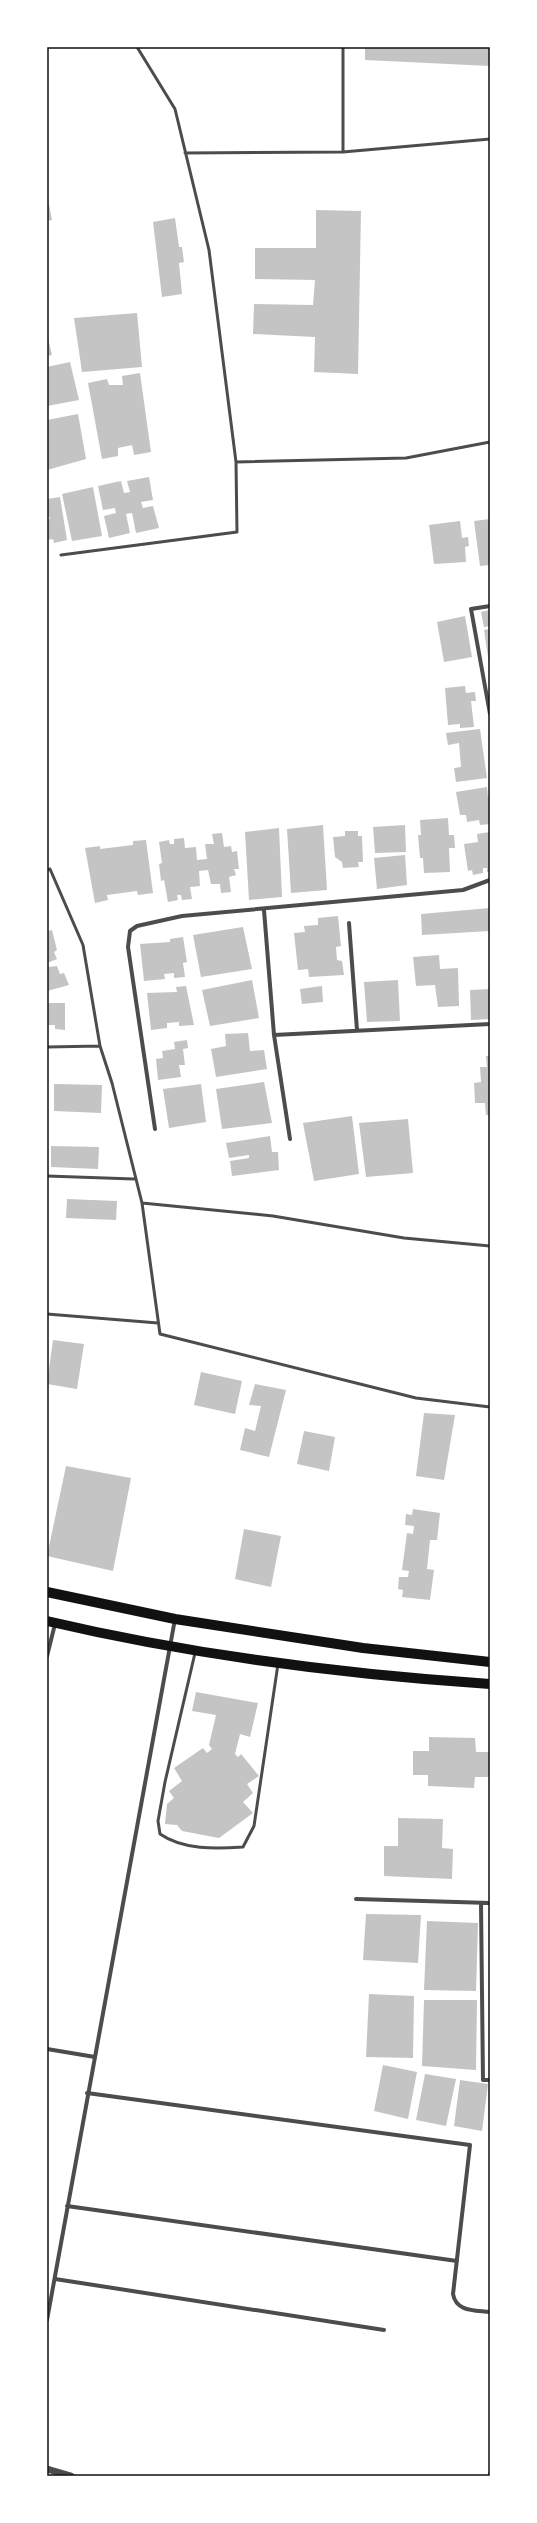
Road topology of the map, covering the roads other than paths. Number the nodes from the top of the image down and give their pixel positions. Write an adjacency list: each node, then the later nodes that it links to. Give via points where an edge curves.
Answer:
1 (137, 47): 5 (lane, via 175,110)
2 (343, 47): 4 (lane)
3 (490, 139): 4 (lane)
4 (343, 152): 5 (lane)
5 (186, 153): 7 (lane, via 209,250)
6 (490, 442): 7 (lane, via 406,458)
7 (236, 462): 8 (lane, via 237,532)
8 (61, 555)
9 (490, 606): 11 (street, via 471,609)
10 (490, 681): 11 (street)
11 (484, 682): 12 (street)
12 (490, 714)
13 (47, 870): 20 (lane, via 50,869 83,945)
14 (490, 880): 15 (street, via 463,890)
15 (264, 910): 19 (street); 22 (street, via 182,916 136,926 130,931 128,947)
16 (349, 923): 18 (street)
17 (490, 1024): 18 (street)
18 (357, 1030): 19 (street)
19 (274, 1034): 23 (street)
20 (100, 1046): 21 (lane); 25 (lane, via 112,1083)
21 (47, 1047)
22 (155, 1129)
23 (290, 1139)
24 (47, 1176): 25 (lane)
25 (134, 1179): 26 (lane)
26 (142, 1203): 27 (lane, via 273,1216 404,1238); 29 (lane)
27 (490, 1246)
28 (47, 1314): 29 (lane)
29 (158, 1323): 30 (lane, via 160,1334 416,1398)
30 (490, 1407)
31 (47, 1592): 32 (main road)
32 (175, 1619): 34 (street); 37 (main road, via 363,1648)
33 (51, 1622): 34 (main road); 36 (street)
34 (170, 1645): 35 (main road); 44 (street)
35 (196, 1650): 38 (main road); 38 (lane, via 158,1821 160,1834 173,1842 220,1849 243,1847 254,1826)
36 (47, 1656)
37 (490, 1662)
38 (278, 1663): 39 (main road, via 386,1677)
39 (490, 1684)
40 (356, 1899): 41 (street)
41 (481, 1903): 42 (street); 45 (street, via 482,2080)
42 (490, 1903)
43 (47, 2048): 44 (street)
44 (95, 2057): 46 (street)
45 (490, 2080)
46 (87, 2093): 47 (street); 48 (street, via 470,2145)
47 (67, 2206): 48 (street); 49 (street)
48 (458, 2261): 50 (street, via 454,2302 460,2307)
49 (54, 2279): 51 (street); 52 (street)
50 (490, 2312)
51 (47, 2320)
52 (384, 2330)
53 (47, 2469): 54 (street)
54 (71, 2476)

